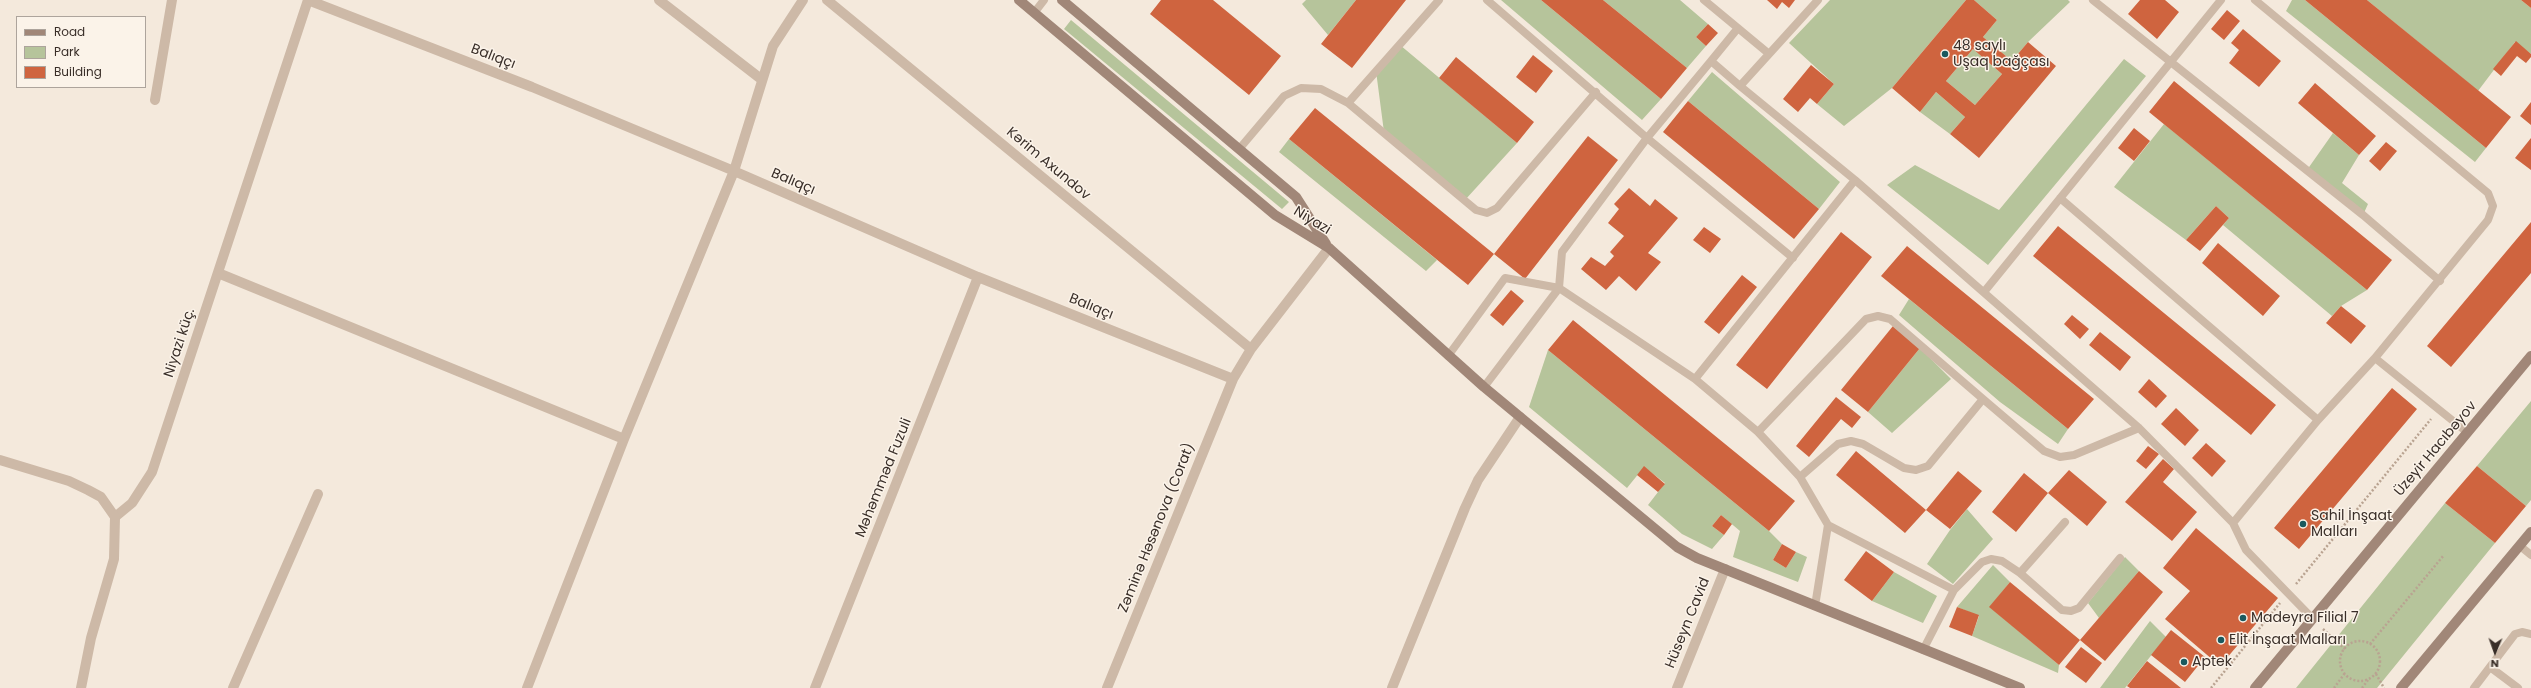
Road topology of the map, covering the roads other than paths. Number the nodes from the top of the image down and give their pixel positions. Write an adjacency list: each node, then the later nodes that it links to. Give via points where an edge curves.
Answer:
1 (172, 0): 24 (street)
2 (308, 0): 28 (street, Balıqçı, via 532,87); 33 (street, Niyazi küç.)
3 (659, 0): 21 (street)
4 (804, 0): 21 (street, via 774,46)
5 (827, 0): 38 (street, Kərim Axundov)
6 (1019, 0): 16 (main road, Niyazi)
7 (1044, 0): 16 (lane)
8 (1062, 0): 27 (main road, Niyazi)
9 (1440, 0): 25 (lane)
10 (1488, 0): 23 (lane)
11 (1704, 0): 17 (lane)
12 (1818, 0): 18 (lane)
13 (2093, 0): 20 (lane)
14 (2221, 0): 20 (lane)
15 (2256, 0): 35 (lane, via 2488,193 2493,206 2488,220)
16 (1034, 13): 31 (main road, Niyazi, via 1275,215)
17 (1738, 28): 18 (lane); 19 (lane)
18 (1768, 53): 22 (lane)
19 (1711, 61): 22 (lane); 26 (lane)
20 (2170, 61): 30 (lane); 35 (lane, via 2363,215)
21 (761, 79): 28 (street, via 754,111)
22 (1740, 86): 29 (lane)
23 (1596, 92): 25 (lane, via 1497,208 1487,213 1476,210); 26 (lane)
24 (155, 100)
25 (1348, 103): 27 (lane, via 1322,89 1301,88 1284,96)
26 (1647, 138): 32 (lane); 36 (lane, via 1562,252)
27 (1240, 148): 31 (main road, Niyazi, via 1296,197)
28 (734, 171): 34 (street, Balıqçı); 51 (street)
29 (1855, 180): 32 (lane); 37 (lane)
30 (2060, 198): 37 (lane); 47 (lane)
31 (1329, 248): 38 (street); 39 (main road)
32 (1793, 258): 43 (lane)
33 (218, 273): 51 (street); 55 (street, Niyazi küç., via 152,472 132,503)
34 (978, 277): 42 (street, Balıqçı); 74 (street, Məhəmməd Fuzuli)
35 (2440, 281): 41 (lane)
36 (1559, 288): 39 (lane, via 1505,278); 43 (lane); 44 (lane)
37 (1984, 292): 48 (lane)
38 (1251, 349): 42 (street)
39 (1448, 356): 44 (main road)
40 (2531, 356): 50 (main road, Üzeyir Hacıbəyov)
41 (2375, 358): 47 (lane); 50 (lane)
42 (1233, 379): 75 (street, Zəminə Həsənova (Corat))
43 (1695, 379): 49 (lane)
44 (1484, 387): 46 (main road)
45 (1984, 399): 48 (lane, via 2044,451 2060,457 2074,456); 49 (lane, via 1890,319 1878,316 1866,319); 53 (lane, via 1928,466 1916,470 1904,468 1863,444 1851,441 1838,444)
46 (1520, 417): 63 (main road, via 1671,543 1697,558); 76 (street, via 1478,480)
47 (2318, 420): 57 (lane)
48 (2139, 428): 57 (lane)
49 (1758, 432): 53 (lane)
50 (2468, 433): 67 (main road, Üzeyir Hacıbəyov)
51 (624, 439): 73 (street)
52 (0, 460): 55 (street, via 31,468 82,487 101,497)
53 (1800, 477): 58 (lane)
54 (318, 494): 72 (street)
55 (114, 518): 71 (street, via 114,559 91,638)
56 (2065, 522): 64 (lane)
57 (2233, 523): 67 (lane, via 2246,550)
58 (1828, 525): 65 (lane); 66 (lane)
59 (2531, 532): 60 (main road)
60 (2520, 546): 61 (lane); 80 (main road)
61 (2531, 555)
62 (2120, 558): 64 (lane, via 2079,608 2071,612 2062,610)
63 (1725, 569): 66 (main road); 77 (street, Hüseyn Cavid)
64 (2020, 573): 65 (lane, via 2002,561 1991,558 1982,562)
65 (1954, 590): 69 (lane)
66 (1815, 606): 69 (main road)
67 (2313, 619): 79 (main road, Üzeyir Hacıbəyov)
68 (2531, 634): 70 (lane, via 2515,634)
69 (1923, 650): 78 (main road)
70 (2490, 667): 81 (lane); 82 (lane)
71 (81, 688)
72 (233, 688)
73 (527, 688)
74 (815, 688)
75 (1107, 688)
76 (1392, 688)
77 (1677, 688)
78 (2020, 688)
79 (2255, 688)
80 (2401, 688)
81 (2474, 688)
82 (2518, 688)

